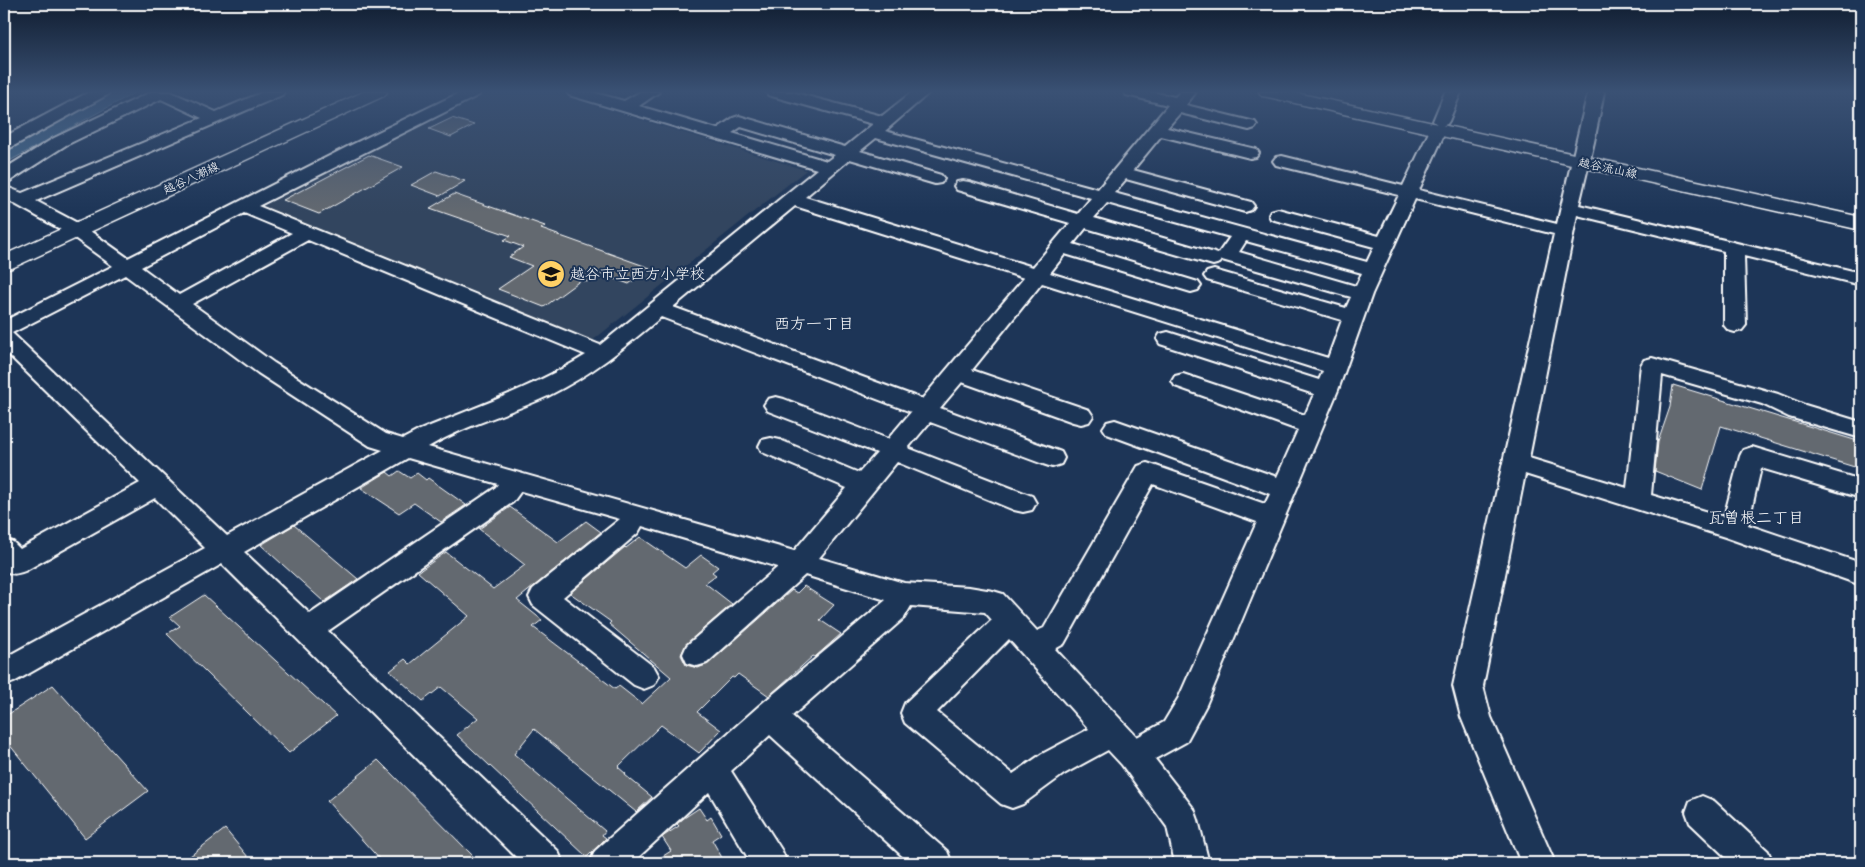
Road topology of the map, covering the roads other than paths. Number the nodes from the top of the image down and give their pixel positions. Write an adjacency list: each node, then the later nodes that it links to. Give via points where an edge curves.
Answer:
1 (26, 132): 17 (street)
2 (78, 132): 24 (street)
3 (182, 132): 31 (street)
4 (289, 132): 39 (main road, 越谷八潮線)
5 (387, 132): 33 (street)
6 (710, 132): 16 (street)
7 (722, 132): 16 (street)
8 (775, 132): 18 (street)
9 (872, 132): 18 (street)
10 (897, 132): 29 (street)
11 (1155, 132): 23 (street)
12 (1167, 132): 19 (street)
13 (1436, 132): 28 (street)
14 (1469, 132): 20 (main road, 越谷流山線)
15 (1587, 132): 20 (street)
16 (718, 135): 22 (street)
17 (4, 144)
18 (847, 153): 22 (street); 25 (street)
19 (1250, 153)
20 (1581, 157): 34 (main road, 越谷流山線); 37 (street); 38 (main road, 越谷流山線)
21 (1282, 161): 28 (street)
22 (829, 167): 30 (street)
23 (1123, 172): 29 (street); 32 (street)
24 (4, 177)
25 (935, 179)
26 (963, 186): 36 (street)
27 (4, 191): 31 (street)
28 (1409, 193): 37 (street); 42 (street)
29 (1102, 196): 36 (street); 41 (street)
30 (792, 199): 48 (street); 53 (street)
31 (22, 200): 39 (street)
32 (1245, 206)
33 (245, 207): 40 (street); 46 (street)
34 (1861, 214)
35 (1278, 215): 42 (street)
36 (1082, 220): 43 (street); 54 (street)
37 (1567, 220): 44 (street); 74 (street)
38 (1861, 224)
39 (76, 230): 45 (main road, 越谷八潮線); 46 (street)
40 (307, 233): 52 (street); 59 (street)
41 (1241, 234): 47 (street); 51 (street, via 1227,255)
42 (1386, 244): 47 (street)
43 (1062, 247): 48 (street); 50 (street)
44 (1734, 248): 49 (street); 55 (street)
45 (4, 263)
46 (128, 267): 52 (street); 56 (street)
47 (1372, 270): 51 (street)
48 (1037, 274): 60 (street); 61 (street)
49 (1861, 279)
50 (1191, 286)
51 (1362, 294): 54 (street)
52 (176, 304): 71 (street, via 266,368 378,440)
53 (658, 309): 59 (street); 65 (street)
54 (1353, 317): 60 (street)
55 (1735, 325)
56 (4, 329)
57 (4, 338): 77 (street)
58 (1168, 338): 63 (street)
59 (603, 354): 71 (street, via 538,391 428,436)
60 (1336, 368): 63 (street)
61 (956, 372): 65 (street); 66 (street)
62 (1183, 381): 67 (street)
63 (1326, 390): 67 (street)
64 (776, 406): 72 (street)
65 (925, 410): 72 (street); 73 (street)
66 (1081, 416)
67 (1311, 426): 78 (street)
68 (1115, 428): 78 (street)
69 (1861, 430): 80 (street, via 1652,366)
70 (772, 446): 76 (street)
71 (405, 450): 75 (street); 86 (street)
72 (893, 451): 76 (street); 81 (street)
73 (1052, 458)
74 (1517, 463): 80 (street); 105 (street, via 1468,686 1476,717)
75 (514, 480): 82 (street); 91 (street, via 504,495)
76 (863, 485): 87 (street)
77 (156, 486): 85 (street, via 16,564); 86 (street)
78 (1283, 489): 83 (street)
79 (1861, 489): 84 (street, via 1752,456)
80 (1638, 500): 84 (street)
81 (1023, 502)
82 (636, 514): 87 (street); 95 (street, via 629,526 543,597)
83 (1272, 517): 92 (street, via 1147,472 1054,636); 97 (street, via 1191,705 1175,732)
84 (1734, 530): 88 (street)
85 (4, 549)
86 (225, 550): 91 (street); 94 (street)
87 (799, 564): 89 (street); 93 (street)
88 (1861, 574)
89 (904, 594): 90 (street, via 993,602); 96 (street, via 894,610)
90 (1012, 622): 92 (street); 97 (street, via 997,632 916,713 1012,793 1053,764)
91 (308, 630): 100 (street)
92 (1034, 646): 97 (street)
93 (697, 654)
94 (4, 673)
95 (644, 676)
96 (770, 716): 98 (street); 103 (street)
97 (1123, 743): 104 (street, via 1182,820)
98 (712, 769): 101 (street); 102 (street)
99 (1702, 812): 106 (street)
100 (546, 863)
101 (608, 863)
102 (770, 863)
103 (935, 863)
104 (1192, 863)
105 (1538, 863)
106 (1756, 863)

